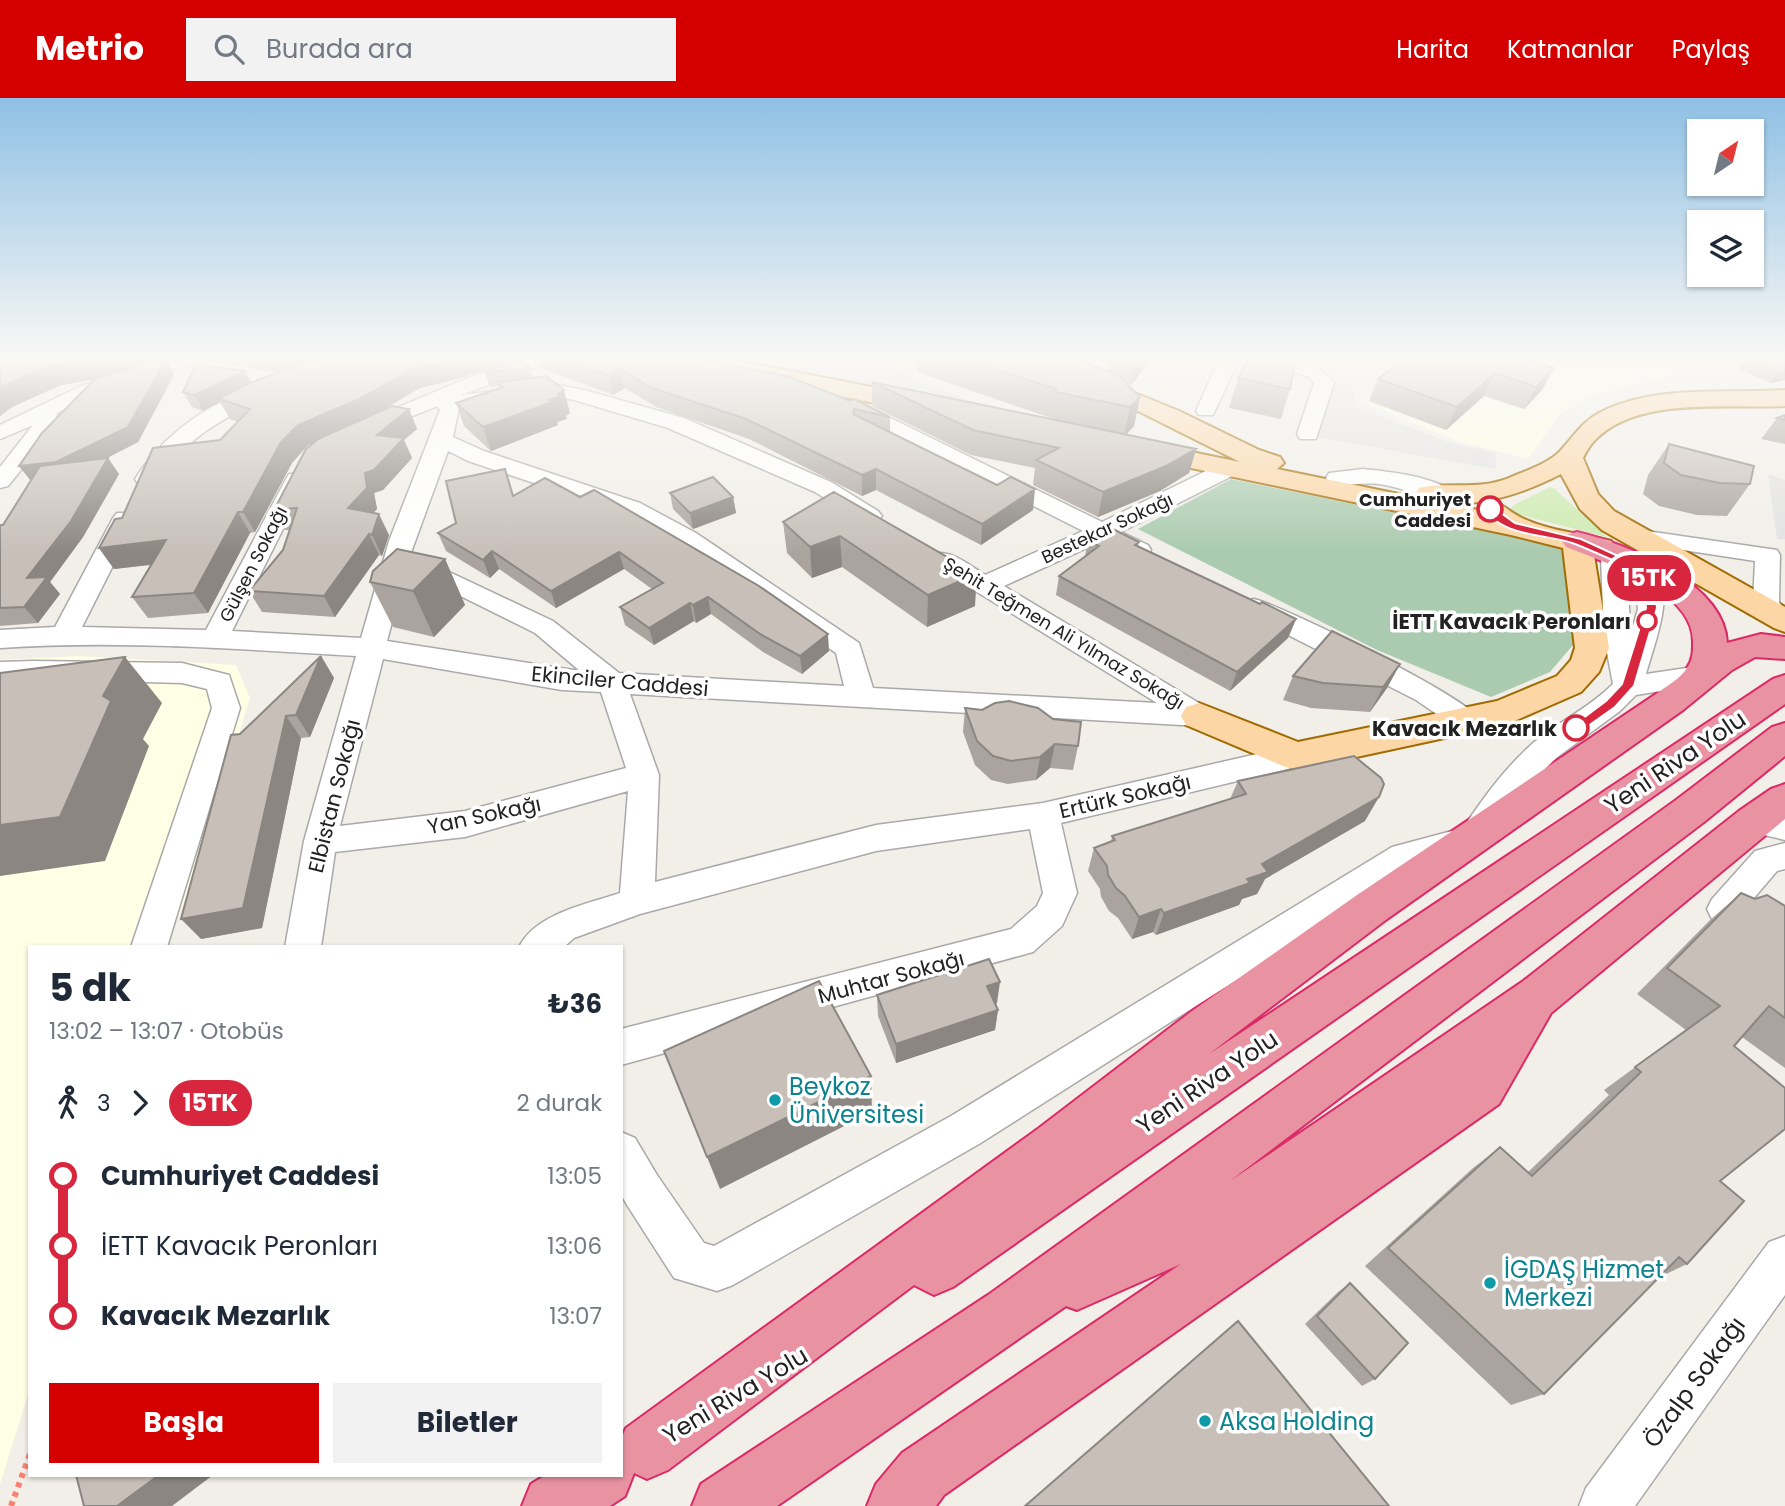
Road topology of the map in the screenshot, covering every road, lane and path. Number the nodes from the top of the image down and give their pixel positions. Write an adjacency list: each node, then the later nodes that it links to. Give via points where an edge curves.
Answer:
1 (21, 423): 13 (street)
2 (44, 423): 21 (street)
3 (203, 423): 36 (street, via 157,458)
4 (382, 423): 15 (street)
5 (446, 423): 16 (street, Elbistan Sokağı)
6 (675, 423): 24 (street, via 823,487)
7 (884, 423): 25 (street)
8 (1152, 423): 20 (main road, via 1157,429 1153,439 1129,447)
9 (1185, 423): 17 (main road)
10 (1213, 423): 17 (street)
11 (1312, 423): 14 (street)
12 (1595, 423): 19 (main road, via 1577,441)
13 (0, 433)
14 (1308, 434)
15 (350, 437)
16 (441, 440): 29 (street, Elbistan Sokağı); 47 (street, via 632,508 687,538 849,649)
17 (1223, 440): 22 (main road, via 1258,460 1393,490 1443,495)
18 (312, 458): 38 (street, Gülşen Sokağı, via 279,511)
19 (1569, 458): 22 (main road, via 1533,480); 27 (main road, via 1574,478)
20 (1228, 469): 23 (main road); 25 (street, Bestekar Sokağı)
21 (0, 481)
22 (1494, 492): 23 (main road, via 1490,509)
23 (1511, 526): 26 (main road)
24 (892, 529)
25 (1102, 531): 30 (street); 32 (street, Bestekar Sokağı)
26 (1577, 541): 27 (highway); 33 (main road, via 1660,563); 50 (main road, Ertürk Sokağı, via 1592,648 1587,664 1569,684 1505,712)
27 (1623, 546): 31 (highway); 33 (main road); 35 (street, via 1769,555 1766,601); 45 (street, via 1614,615)
28 (927, 550): 32 (street, Şehit Teğmen Ali Yılmaz Sokağı)
29 (396, 557): 39 (street, Elbistan Sokağı); 44 (street, via 544,627)
30 (1164, 563)
31 (1647, 572): 43 (highway, via 1683,593 1704,617 1712,643); 45 (street, via 1651,608)
32 (984, 585): 49 (street, Şehit Teğmen Ali Yılmaz Sokağı)
33 (1729, 588): 35 (main road)
34 (1227, 594): 50 (street, via 1426,693)
35 (1780, 618)
36 (64, 635): 37 (street, Ekinciler Caddesi); 38 (street, Ekinciler Caddesi)
37 (0, 639)
38 (215, 639): 39 (street, Ekinciler Caddesi)
39 (372, 648): 44 (street, Ekinciler Caddesi, via 562,680); 57 (street, Elbistan Sokağı)
40 (1785, 648): 43 (highway, via 1748,646)
41 (33, 670): 42 (street); 48 (street); 61 (street, via 182,673 219,682 226,708)
42 (0, 671)
43 (1700, 676): 45 (street); 56 (highway)
44 (612, 683): 47 (street, Ekinciler Caddesi); 53 (street)
45 (1628, 686): 56 (street, via 1545,750 1507,788)
46 (1785, 687): 70 (highway, Yeni Riva Yolu, via 855,1322)
47 (861, 698): 49 (street, Ekinciler Caddesi)
48 (16, 702)
49 (1199, 716): 52 (main road, Şehit Teğmen Ali Yılmaz Sokağı)
50 (1467, 721): 52 (main road, Ertürk Sokağı)
51 (1785, 736): 68 (highway, Yeni Riva Yolu)
52 (1296, 756): 54 (street, Ertürk Sokağı)
53 (644, 775): 57 (street, Yan Sokağı, via 465,824); 59 (street)
54 (1043, 815): 59 (street, Ertürk Sokağı, via 876,838); 65 (street, Muhtar Sokağı, via 1060,893 1050,916 1021,941)
55 (1775, 816): 64 (highway)
56 (1474, 838): 66 (street, via 1404,856 965,1130 718,1269 690,1262); 70 (highway, via 1208,1026 1056,1146)
57 (320, 841): 62 (street, Elbistan Sokağı)
58 (1785, 856): 60 (street, via 1768,860)
59 (637, 901): 63 (street, Ertürk Sokağı, via 562,928)
60 (1724, 908)
61 (150, 945)
62 (303, 945)
63 (540, 945)
64 (1538, 996): 68 (highway, via 1220,1219); 75 (highway, via 1482,1088 923,1475)
65 (623, 1046)
66 (623, 1156)
67 (1785, 1258): 76 (street, Özalp Sokağı)
68 (1008, 1315): 74 (highway)
69 (28, 1459): 72 (path)
70 (624, 1463)
71 (601, 1477): 73 (highway, Yeni Riva Yolu)
72 (11, 1506)
73 (554, 1506)
74 (723, 1506)
75 (898, 1506)
76 (1604, 1506)

